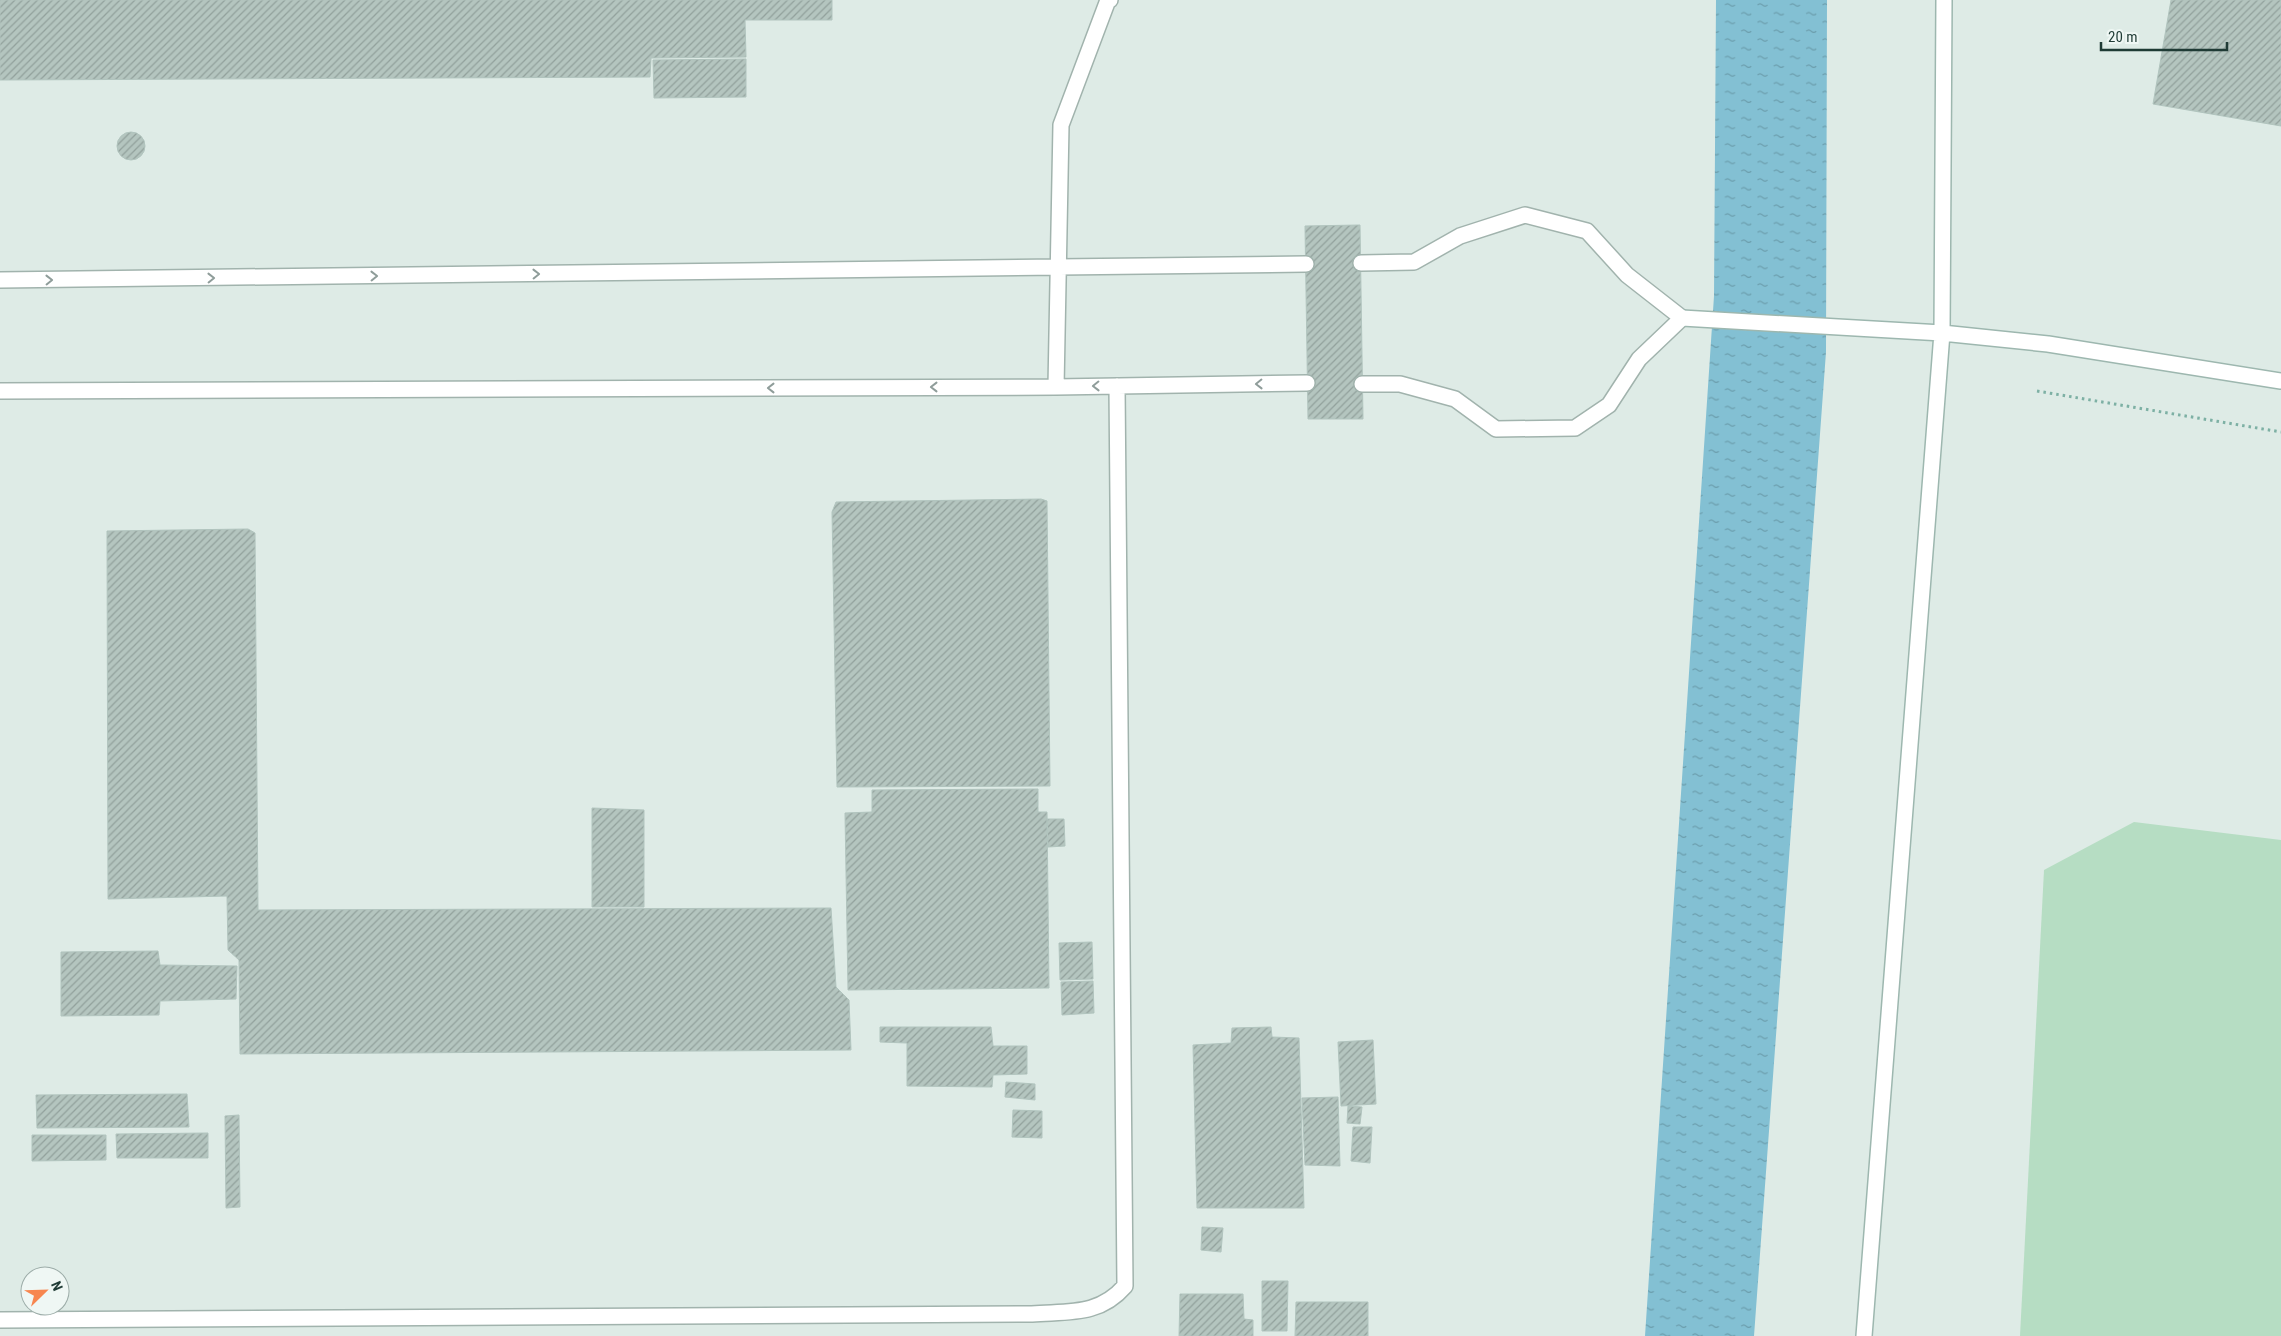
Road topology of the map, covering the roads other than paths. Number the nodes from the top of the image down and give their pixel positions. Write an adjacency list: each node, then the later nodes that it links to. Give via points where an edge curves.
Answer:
1 (1110, 0): 5 (street, via 1061,125)
2 (1944, 0): 8 (street)
3 (1361, 263): 7 (street, via 1414,262 1460,236 1525,215 1587,231 1627,275)
4 (1306, 264): 5 (street)
5 (1058, 268): 6 (street, one-way to 5); 13 (street)
6 (0, 280)
7 (1682, 318): 8 (street); 11 (street, via 1639,359 1609,405 1575,428 1496,429 1455,399 1400,384)
8 (1942, 333): 9 (street, via 2048,344); 16 (street)
9 (2281, 381)
10 (1307, 383): 12 (street, one-way to 12)
11 (1362, 384)
12 (1117, 386): 13 (street, one-way to 13); 15 (street, via 1125,1286 1114,1299 1093,1310 1032,1314)
13 (1056, 387): 14 (street, one-way to 14)
14 (0, 391)
15 (0, 1320)
16 (1864, 1336)

